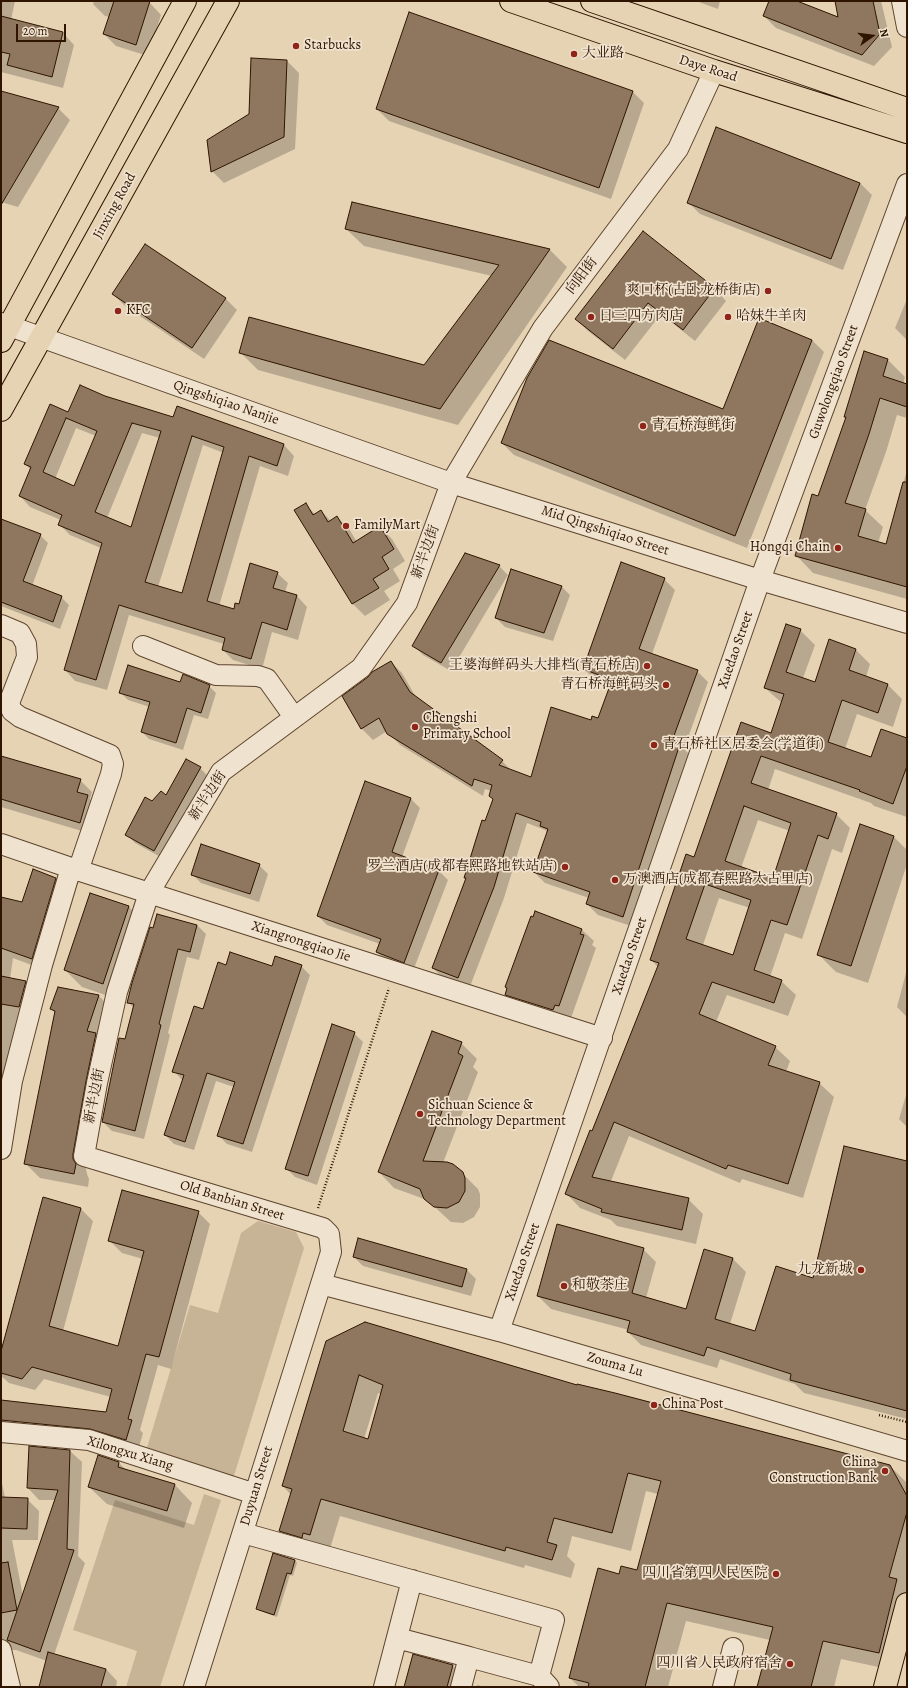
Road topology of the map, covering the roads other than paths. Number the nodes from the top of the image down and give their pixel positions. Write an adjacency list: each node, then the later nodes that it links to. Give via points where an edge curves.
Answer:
1 (185, 1): 11 (main road)
2 (228, 1): 12 (main road, Jinxing Road)
3 (511, 1): 7 (main road, Daye Road)
4 (592, 1): 8 (main road, Daye Road)
5 (902, 1): 6 (street)
6 (907, 27)
7 (714, 71): 9 (main road, Daye Road); 14 (street, 向阳街, via 678,149 543,328)
8 (907, 109)
9 (907, 132)
10 (907, 184): 15 (street, Guwolongqiao Street)
11 (4, 330): 12 (street, Qingshiqiao Nanjie)
12 (41, 338): 13 (main road, Jinxing Road); 14 (street, Qingshiqiao Nanjie)
13 (1, 410)
14 (451, 482): 15 (street, Mid Qingshiqiao Street); 19 (street, 新半边街, via 407,603 361,668)
15 (760, 580): 16 (street, Mid Qingshiqiao Street); 23 (street, Xuedao Street)
16 (907, 624)
17 (1, 625): 21 (street, via 20,633 26,644 26,657 9,703 12,711 20,717 110,755 113,764)
18 (143, 646): 19 (street, via 216,675 258,676 267,679)
19 (294, 717): 22 (street, 新半边街, via 221,772)
20 (1, 844): 21 (street, Xiangrongqiao Jie)
21 (74, 870): 22 (street, Xiangrongqiao Jie); 24 (street, via 42,965 12,1081)
22 (149, 893): 23 (street, Xiangrongqiao Jie); 25 (street, 新半边街, via 117,992)
23 (602, 1038): 27 (street, Xuedao Street)
24 (1, 1149)
25 (84, 1156): 26 (street, Old Banbian Street, via 323,1228 329,1234 331,1252)
26 (321, 1284): 27 (street, Zouma Lu); 30 (street, Duyuan Street)
27 (499, 1331): 29 (street, Zouma Lu)
28 (1, 1432): 30 (street, Xilongxu Xiang, via 89,1440)
29 (907, 1451)
30 (255, 1494): 31 (street, Duyuan Street)
31 (243, 1533): 32 (street); 40 (street, Duyuan Street)
32 (412, 1580): 34 (street); 38 (street, via 554,1620)
33 (907, 1604): 44 (main road)
34 (397, 1638): 37 (street); 41 (street)
35 (733, 1648): 43 (street)
36 (1, 1650): 39 (street)
37 (469, 1657): 38 (street); 42 (street)
38 (544, 1681)
39 (10, 1687)
40 (194, 1687)
41 (384, 1687)
42 (461, 1687)
43 (723, 1687)
44 (885, 1687)

